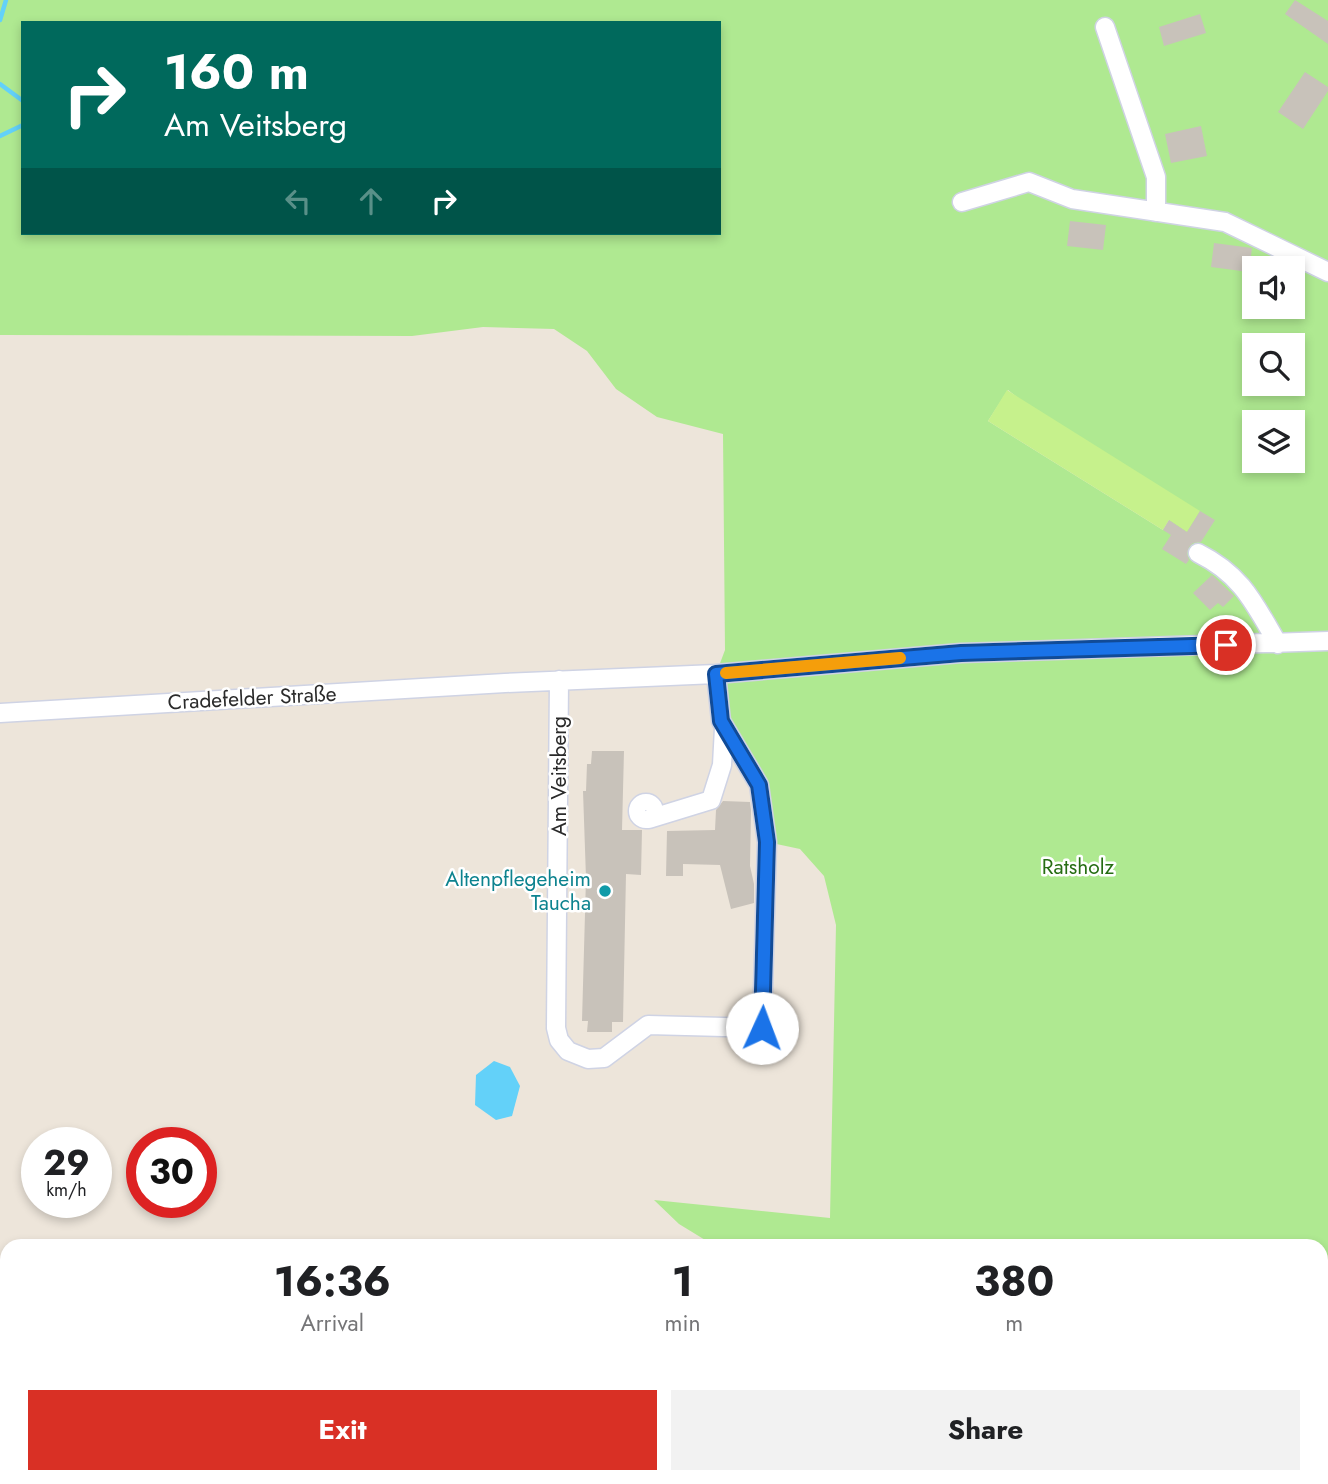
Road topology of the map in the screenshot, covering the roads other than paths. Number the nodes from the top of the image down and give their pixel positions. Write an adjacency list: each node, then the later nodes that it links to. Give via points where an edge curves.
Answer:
1 (1105, 27): 3 (street, via 1156,177)
2 (962, 202): 3 (street, via 1029,182 1072,199)
3 (1156, 212): 4 (street, via 1224,222)
4 (1328, 272)
5 (1198, 553): 7 (street, via 1238,580)
6 (1328, 641): 7 (street)
7 (1279, 644): 8 (street, via 961,653)
8 (716, 674): 9 (street); 11 (street, Am Veitsberg)
9 (559, 680): 10 (street, Cradefelder Straße); 11 (street, Am Veitsberg, via 556,1028 568,1051 588,1059 604,1058 648,1025 762,1028 767,842 759,785)
10 (0, 713)
11 (724, 728): 12 (street, via 722,765 710,800)
12 (649, 819)

